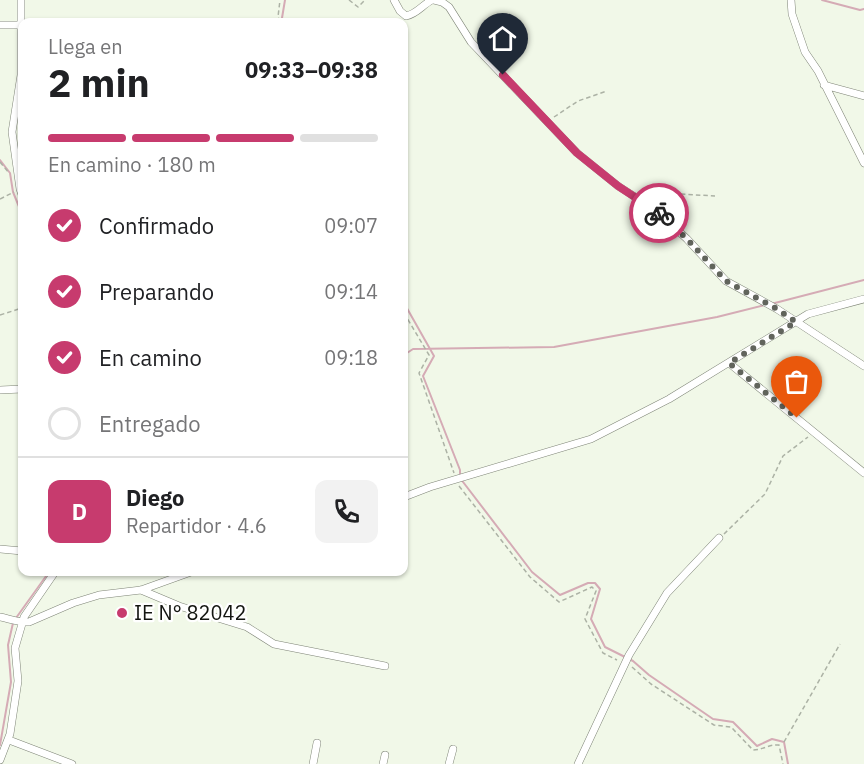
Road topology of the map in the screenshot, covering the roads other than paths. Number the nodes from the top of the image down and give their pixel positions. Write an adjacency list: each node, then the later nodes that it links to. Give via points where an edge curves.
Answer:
1 (21, 0): 5 (street)
2 (394, 0): 3 (street, via 406,16)
3 (433, 0): 14 (street, via 450,8 471,42 585,159 657,211 726,281)
4 (791, 0): 8 (street, via 805,52)
5 (22, 18)
6 (18, 24): 7 (street)
7 (0, 25)
8 (824, 85): 9 (street); 11 (street)
9 (864, 96)
10 (18, 99): 12 (street, via 12,132)
11 (864, 163)
12 (18, 164)
13 (864, 299): 14 (street, via 808,314)
14 (796, 322): 15 (street); 16 (street)
15 (729, 363): 19 (street); 20 (street, via 591,439)
16 (864, 366)
17 (18, 388): 18 (street)
18 (0, 390)
19 (864, 472)
20 (408, 496)
21 (719, 538): 39 (street, via 667,593 625,663)
22 (0, 549): 23 (street)
23 (18, 551)
24 (52, 576): 28 (street)
25 (180, 576): 26 (street)
26 (141, 590): 28 (street, via 99,595); 29 (street, via 247,627 274,644)
27 (0, 617): 28 (street)
28 (22, 623): 30 (street, via 15,648 18,681)
29 (385, 666)
30 (9, 741): 34 (street); 35 (street)
31 (317, 743): 36 (street)
32 (453, 749): 38 (street)
33 (385, 755): 37 (street)
34 (0, 760)
35 (72, 764)
36 (313, 764)
37 (383, 764)
38 (449, 764)
39 (578, 764)

